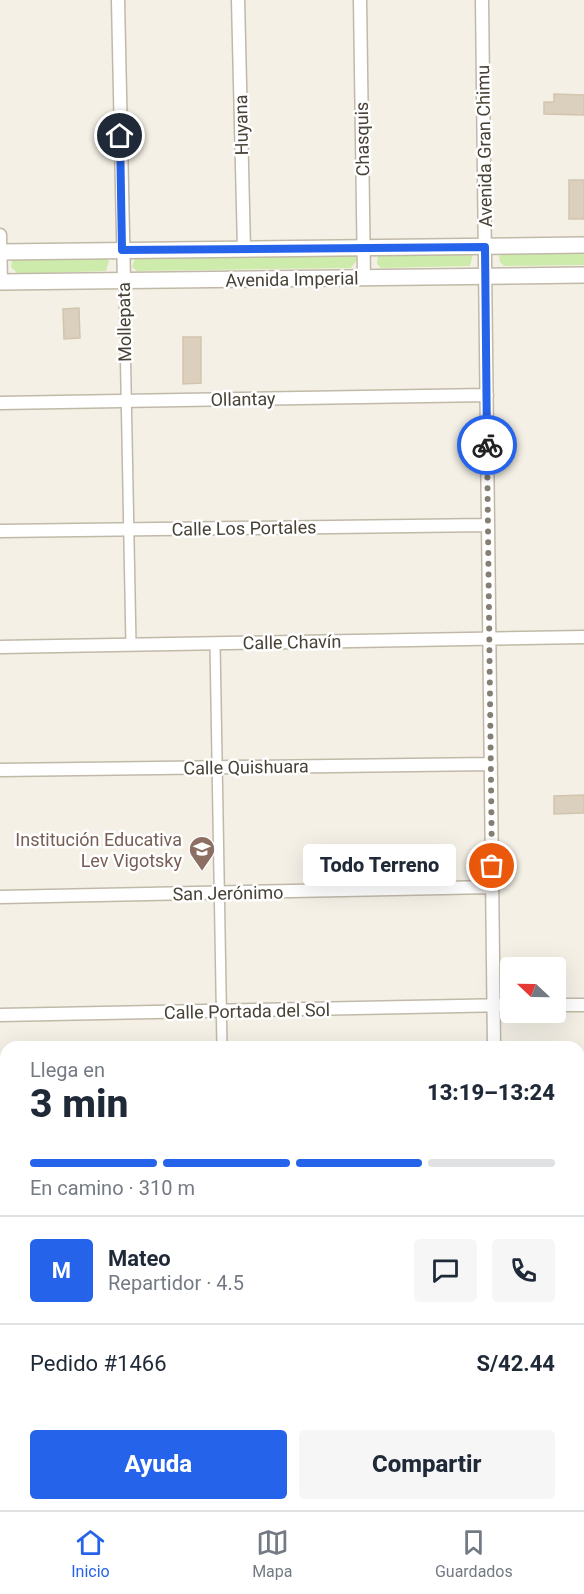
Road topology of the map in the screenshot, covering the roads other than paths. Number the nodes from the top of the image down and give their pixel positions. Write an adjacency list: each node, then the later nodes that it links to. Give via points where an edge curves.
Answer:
1 (117, 0): 10 (street, Mollepata)
2 (238, 0): 9 (street, Huyana)
3 (360, 0): 8 (street, Chasquis)
4 (482, 0): 7 (street, Avenida Gran Chimu)
5 (0, 235): 11 (street)
6 (584, 245): 7 (street, Avenida Imperial)
7 (485, 247): 8 (street, Avenida Imperial); 13 (street, Avenida Gran Chimu)
8 (364, 248): 9 (street, Avenida Imperial); 14 (street, Chasquis)
9 (244, 249): 10 (street, Avenida Imperial)
10 (122, 250): 11 (street, Avenida Imperial); 15 (street, Mollepata)
11 (0, 252): 16 (street)
12 (584, 275): 13 (street, Avenida Imperial)
13 (485, 276): 14 (street, Avenida Imperial); 17 (street, Avenida Gran Chimu)
14 (364, 278): 15 (street, Avenida Imperial)
15 (124, 281): 16 (street, Avenida Imperial); 18 (street, Mollepata)
16 (1, 282)
17 (487, 395): 18 (street, Ollantay); 20 (street, Avenida Gran Chimu)
18 (126, 401): 19 (street, Ollantay); 21 (street, Mollepata)
19 (0, 403)
20 (488, 525): 21 (street, Calle Los Portales); 24 (street, Avenida Gran Chimu)
21 (129, 530): 22 (street, Calle Los Portales); 26 (street, Mollepata)
22 (0, 531)
23 (584, 637): 24 (street, Calle Chavín)
24 (490, 638): 25 (street, Calle Chavín); 28 (street, Avenida Gran Chimu)
25 (215, 643): 26 (street, Calle Chavín); 29 (street)
26 (131, 645): 27 (street, Calle Chavín)
27 (0, 647)
28 (491, 764): 29 (street, Calle Quishuara); 31 (street, Avenida Gran Chimu)
29 (218, 767): 30 (street, Calle Quishuara); 32 (street)
30 (0, 770)
31 (493, 887): 32 (street, San Jerónimo); 34 (street, Avenida Gran Chimu)
32 (221, 893): 33 (street, San Jerónimo); 38 (street)
33 (0, 897)
34 (494, 1005): 35 (street, Calle Portada del Sol); 38 (street, Calle Portada del Sol); 41 (street, Avenida Gran Chimu)
35 (500, 1005)
36 (566, 1005): 37 (street)
37 (584, 1005)
38 (222, 1012): 39 (street, Calle Portada del Sol); 40 (street)
39 (0, 1015)
40 (222, 1041)
41 (494, 1041)

